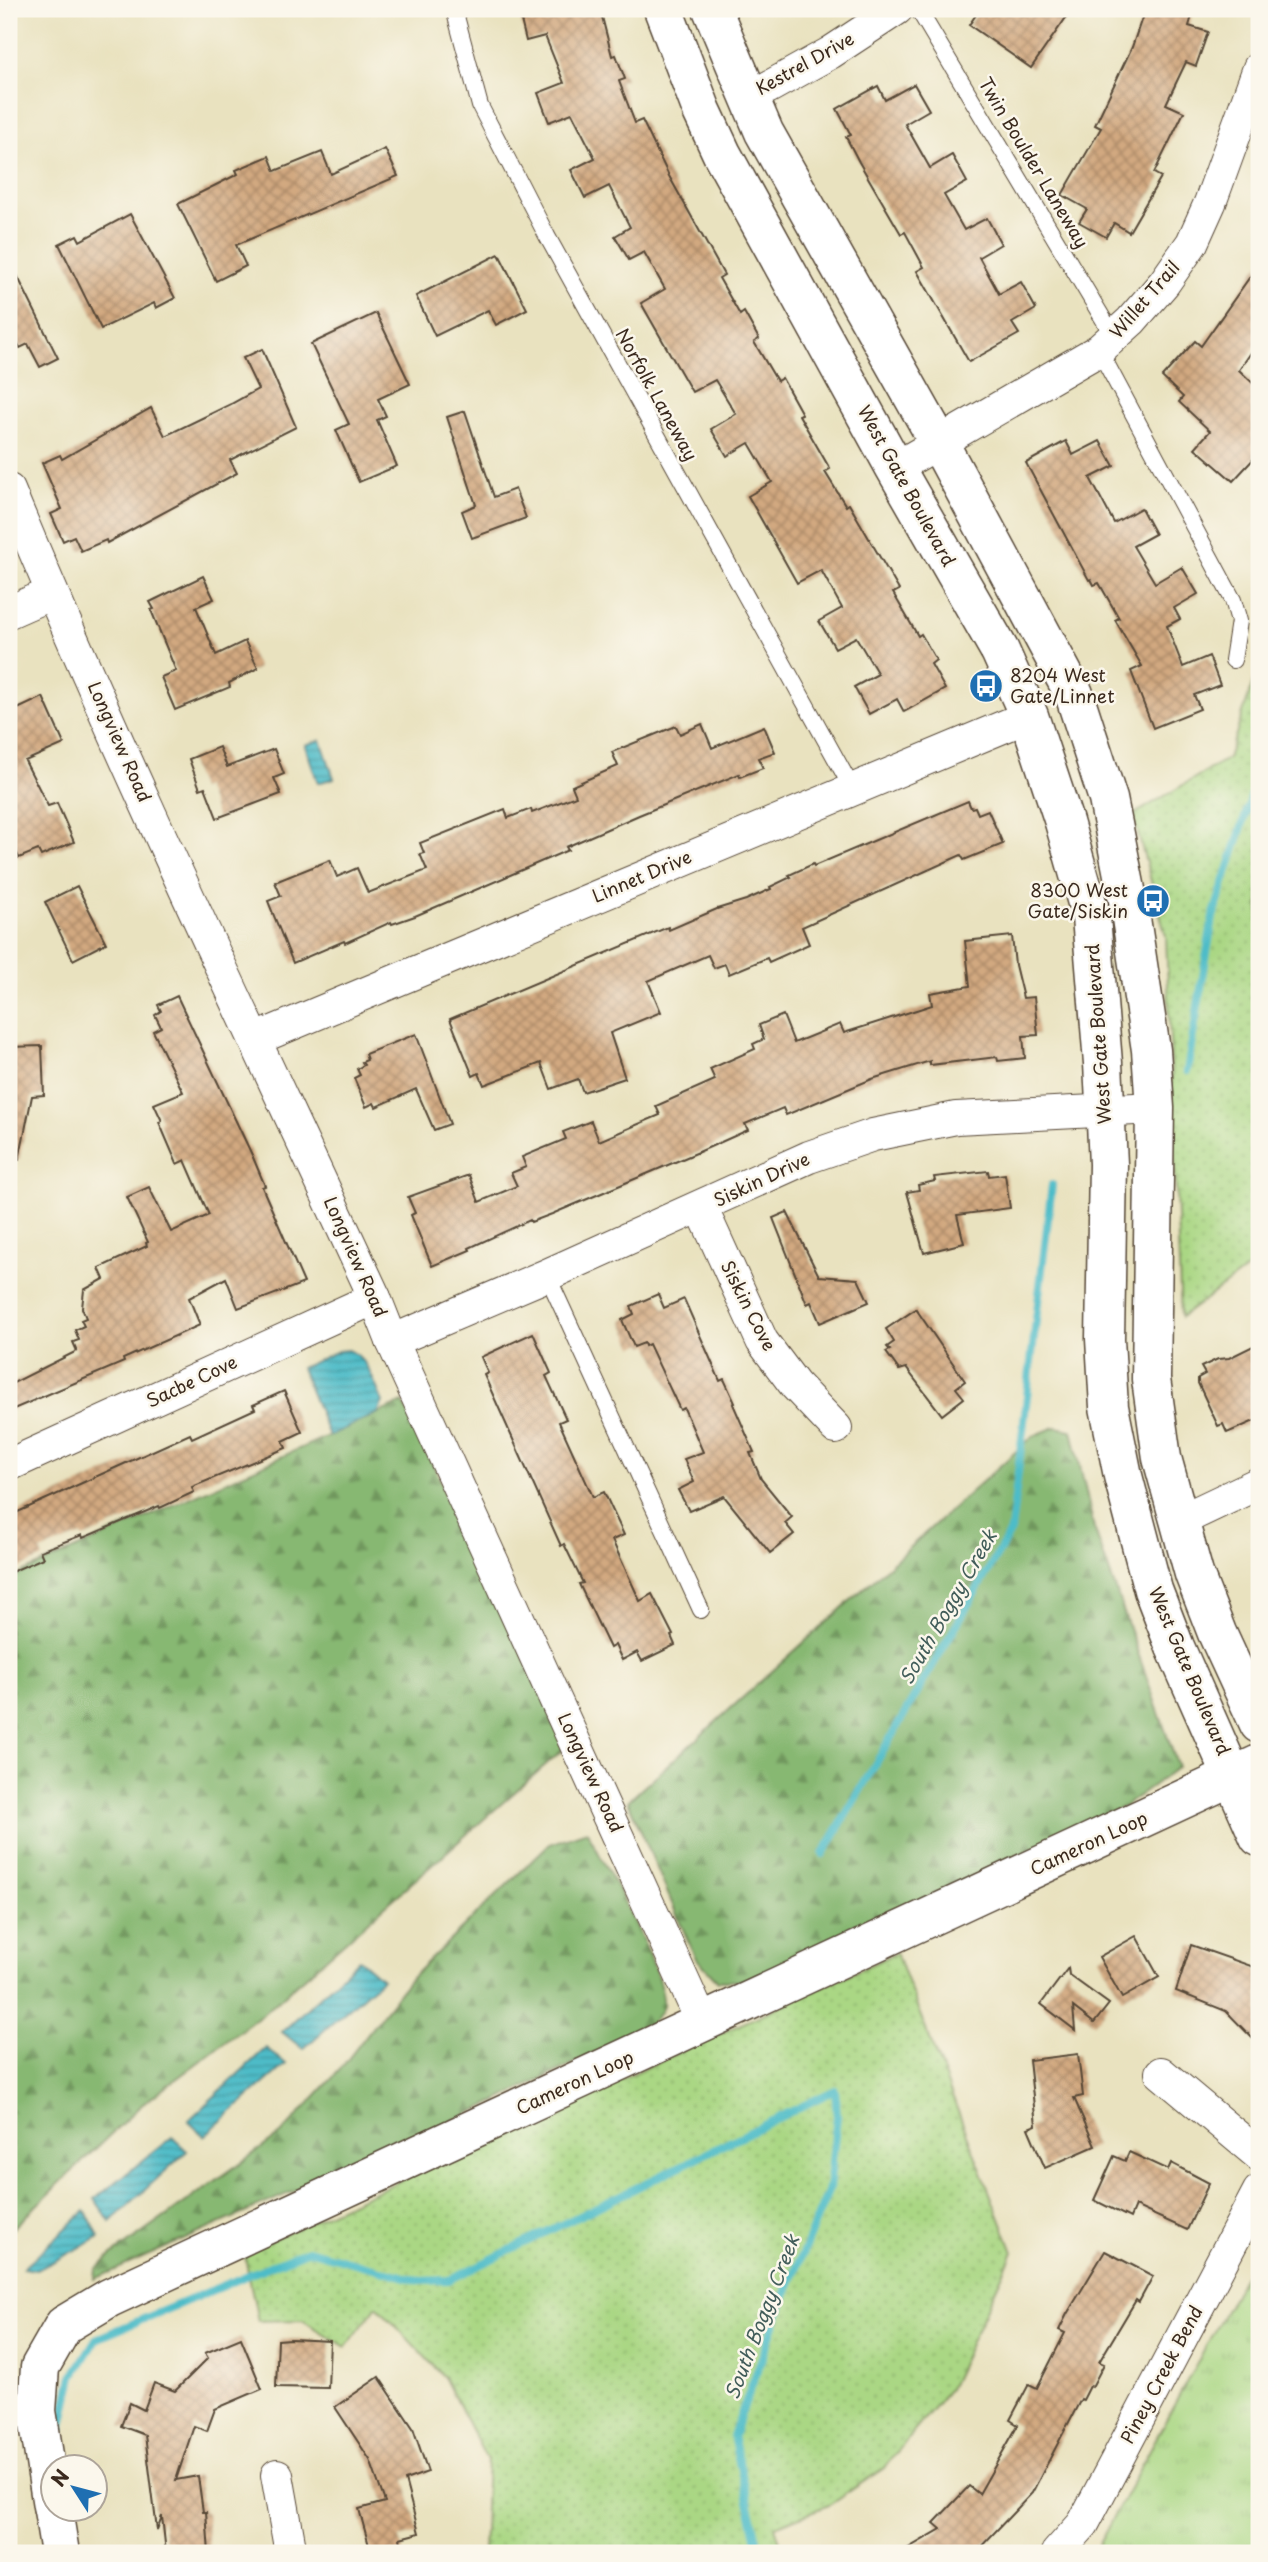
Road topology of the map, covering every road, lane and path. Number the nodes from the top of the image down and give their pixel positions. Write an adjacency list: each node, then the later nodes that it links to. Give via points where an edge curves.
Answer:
1 (454, 9): 16 (lane, Norfolk Laneway, via 486,118)
2 (663, 9): 10 (main road, West Gate Boulevard, via 722,154)
3 (712, 9): 7 (main road)
4 (897, 9): 7 (street, Kestrel Drive, via 830,53)
5 (918, 9): 8 (lane, Twin Boulder Laneway)
6 (1259, 68): 8 (street, Willet Trail, via 1192,243 1164,283)
7 (747, 95): 9 (main road)
8 (1106, 344): 9 (street, Willet Trail); 14 (lane, Twin Boulder Laneway, via 1233,600 1239,621)
9 (939, 441): 10 (street, Willet Trail); 18 (main road, via 1074,694 1108,799 1129,905)
10 (895, 468): 15 (main road, West Gate Boulevard, via 1000,651)
11 (9, 490): 12 (street, Longview Road)
12 (52, 593): 13 (street); 17 (street, Longview Road)
13 (9, 612)
14 (1233, 660)
15 (1029, 716): 16 (street, Linnet Drive); 19 (main road, West Gate Boulevard, via 1091,917)
16 (852, 788): 17 (street, Linnet Drive)
17 (256, 1039): 22 (street, Longview Road)
18 (1155, 1108): 19 (street, Siskin Drive); 27 (main road, via 1151,1379 1163,1458)
19 (1105, 1110): 20 (street, Siskin Drive, via 956,1118 873,1135 809,1157); 30 (main road, West Gate Boulevard, via 1108,1407 1153,1590 1175,1647)
20 (701, 1207): 21 (street, Siskin Drive); 24 (street, Siskin Cove, via 762,1341)
21 (547, 1275): 23 (street, Siskin Drive); 28 (lane)
22 (375, 1298): 23 (street, Longview Road); 25 (street, Sacbe Cove)
23 (392, 1341): 32 (street, Longview Road)
24 (836, 1428)
25 (9, 1465)
26 (1259, 1483): 27 (street)
27 (1179, 1521): 29 (main road, via 1217,1633)
28 (702, 1610)
29 (1259, 1724)
30 (1246, 1770): 31 (main road, West Gate Boulevard); 32 (main road, Cameron Loop)
31 (1259, 1837)
32 (703, 2024): 36 (main road, Cameron Loop, via 109,2298 64,2325 40,2367 37,2411)
33 (1161, 2073): 34 (street)
34 (1259, 2155)
35 (1259, 2191): 41 (street, Piney Creek Bend, via 1083,2524)
36 (44, 2454)
37 (277, 2475): 40 (street)
38 (55, 2524): 39 (main road, Cameron Loop)
39 (60, 2553)
40 (291, 2553)
41 (1058, 2553)

